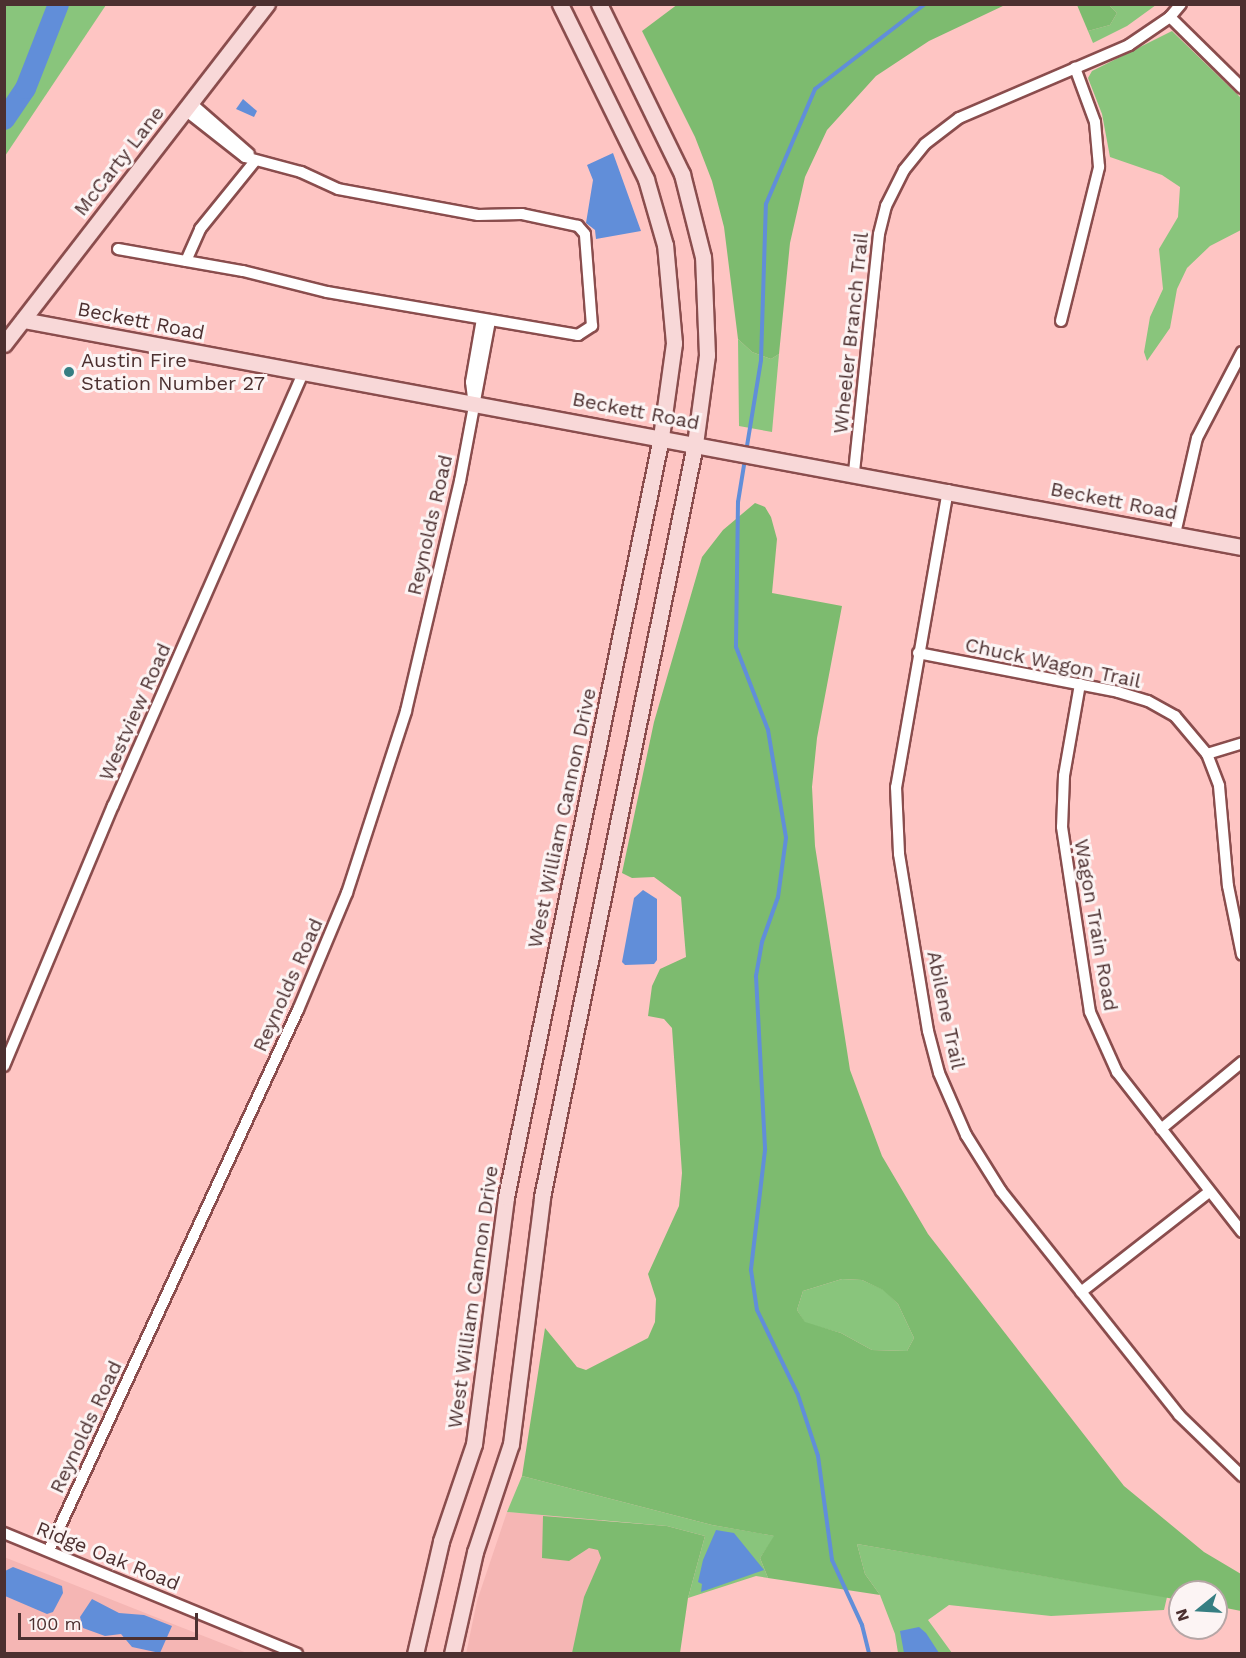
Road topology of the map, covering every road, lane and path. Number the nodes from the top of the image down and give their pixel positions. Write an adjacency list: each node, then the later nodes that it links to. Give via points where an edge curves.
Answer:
1 (267, 4): 8 (main road, McCarty Lane)
2 (560, 4): 19 (main road, West William Cannon Drive, via 633,149 657,213 672,293 674,343)
3 (599, 4): 20 (main road, via 682,174 697,227 708,308 707,356)
4 (1181, 4): 5 (street, Wheeler Branch Trail)
5 (1170, 17): 6 (street, Wheeler Branch Trail, via 1129,45); 7 (street)
6 (1075, 68): 14 (street, via 1095,122 1099,167); 21 (street, Wheeler Branch Trail, via 948,124 925,144 894,188 876,249)
7 (1242, 87)
8 (188, 106): 9 (street); 12 (main road, McCarty Lane)
9 (255, 161): 11 (street, via 200,229); 13 (street, via 301,172 338,189 478,215 522,214 570,223 582,230 594,320 588,330 578,335)
10 (118, 249): 11 (street)
11 (186, 261): 13 (street, via 327,292)
12 (23, 320): 15 (main road, McCarty Lane); 17 (main road, Beckett Road)
13 (486, 320): 18 (street, Reynolds Road)
14 (1060, 321)
15 (4, 344)
16 (1242, 352): 23 (street, via 1197,438)
17 (303, 374): 18 (main road, Beckett Road); 31 (street, Westview Road, via 113,806)
18 (476, 404): 19 (main road, Beckett Road); 38 (street, Reynolds Road, via 406,711 348,893)
19 (661, 437): 20 (main road, Beckett Road); 40 (main road, West William Cannon Drive, via 506,1197 474,1444 441,1541)
20 (695, 444): 21 (main road, Beckett Road); 41 (main road, via 542,1197 511,1444 475,1552)
21 (854, 472): 22 (main road, Beckett Road)
22 (948, 490): 23 (main road, Beckett Road); 25 (street, Abilene Trail)
23 (1175, 534): 24 (main road, Beckett Road)
24 (1242, 547)
25 (918, 653): 26 (street, Chuck Wagon Trail); 35 (street, Abilene Trail, via 897,765 896,833 933,1052 956,1116 976,1154)
26 (1080, 684): 28 (street, Chuck Wagon Trail, via 1132,695 1161,707 1184,725); 32 (street, Wagon Train Road, via 1064,776 1062,827 1086,992 1105,1051)
27 (1242, 743): 28 (street)
28 (1207, 754): 29 (street, Chuck Wagon Trail, via 1219,786 1228,886)
29 (1242, 955)
30 (1242, 1062): 32 (street)
31 (4, 1066)
32 (1161, 1129): 33 (street, Wagon Train Road)
33 (1209, 1192): 34 (street, Wagon Train Road); 35 (street)
34 (1242, 1232)
35 (1081, 1292): 36 (street, Abilene Trail, via 1186,1424)
36 (1242, 1476)
37 (4, 1533): 38 (street, Ridge Oak Road)
38 (49, 1550): 39 (street, Ridge Oak Road)
39 (297, 1653)
40 (415, 1653)
41 (452, 1653)

